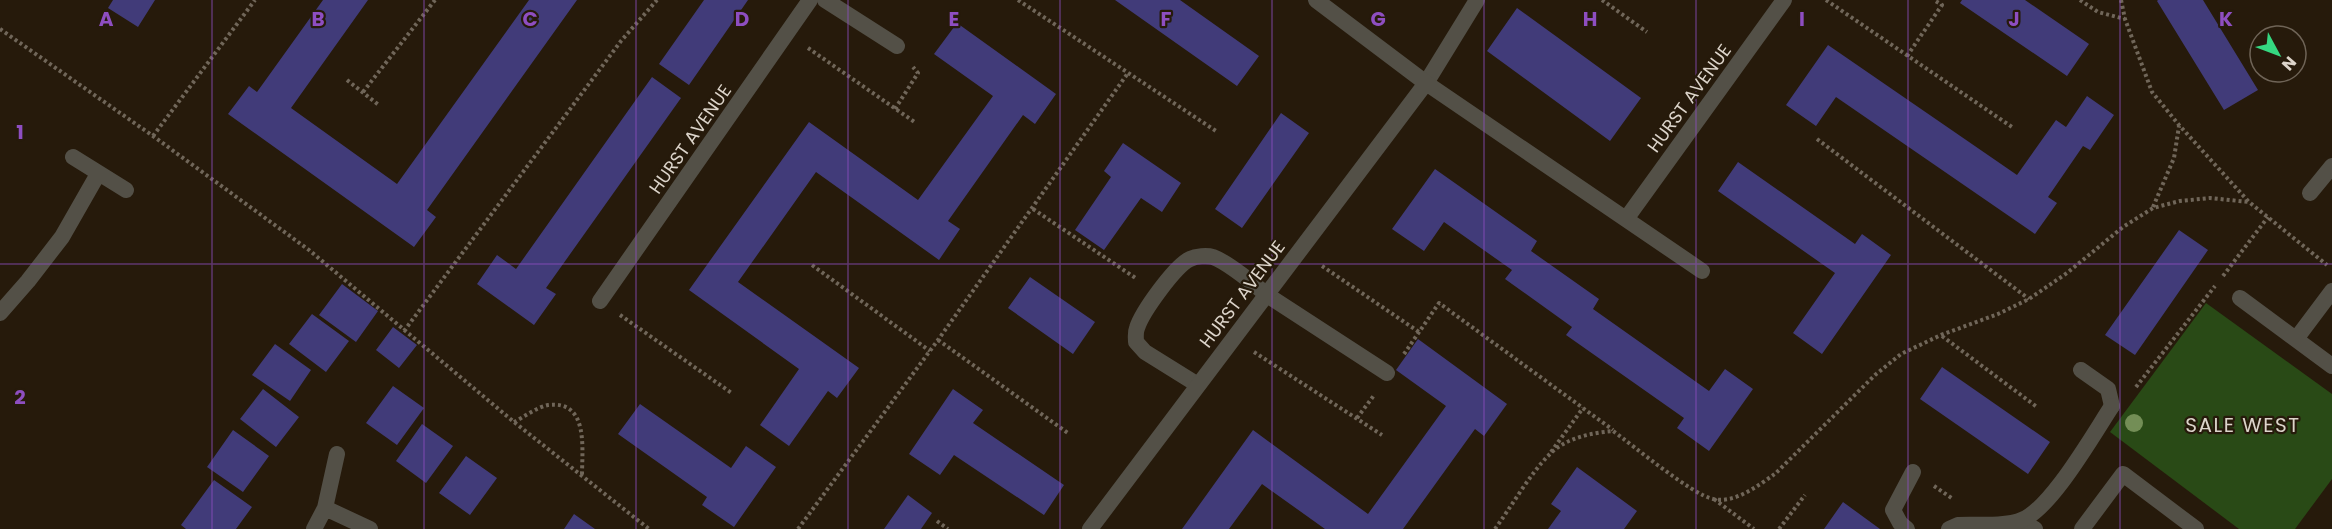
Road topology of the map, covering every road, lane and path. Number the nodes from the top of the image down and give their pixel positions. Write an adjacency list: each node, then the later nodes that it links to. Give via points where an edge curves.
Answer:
1 (255, 0): 31 (path)
2 (435, 0): 24 (path)
3 (657, 0): 54 (path, via 621,41)
4 (810, 0): 18 (street, HURST AVENUE)
5 (825, 0): 19 (street)
6 (1018, 0): 21 (path)
7 (1316, 0): 23 (street)
8 (1477, 0): 23 (street, HURST AVENUE)
9 (1602, 0): 17 (path)
10 (1784, 0): 42 (street, HURST AVENUE)
11 (1826, 0): 20 (path)
12 (1934, 0): 20 (path, via 1942,5)
13 (2080, 0): 15 (path, via 2098,12)
14 (2121, 0): 15 (path)
15 (2125, 19): 28 (path, via 2152,92)
16 (0, 29): 31 (path)
17 (1647, 32)
18 (788, 34): 26 (path); 52 (street, HURST AVENUE)
19 (897, 46): 26 (path, via 918,73)
20 (1907, 56): 29 (path)
21 (1128, 73): 30 (path); 40 (path)
22 (347, 80): 24 (path)
23 (1426, 83): 42 (street); 43 (street, HURST AVENUE)
24 (363, 92): 25 (path)
25 (380, 106)
26 (895, 109): 27 (path)
27 (916, 123)
28 (2179, 125): 38 (path); 39 (path, via 2174,158)
29 (2012, 127)
30 (1216, 131)
31 (153, 136): 54 (path, via 309,250)
32 (1817, 139): 51 (path)
33 (73, 157): 35 (street)
34 (2332, 166): 37 (street)
35 (98, 174): 36 (street); 53 (street, via 62,237)
36 (126, 190)
37 (2310, 193)
38 (2249, 202): 39 (path, via 2210,198); 41 (path)
39 (2153, 208): 51 (path)
40 (1033, 209): 48 (path); 59 (path)
41 (2268, 217): 45 (path); 68 (path, via 2134,390)
42 (1626, 219): 46 (street)
43 (1299, 250): 49 (street, HURST AVENUE); 55 (path)
44 (812, 265): 60 (path)
45 (2332, 270)
46 (1702, 271)
47 (2332, 291): 58 (street)
48 (1158, 292): 49 (street, via 1189,259 1213,257); 65 (street, via 1136,330 1136,342 1145,352)
49 (1267, 295): 57 (street, HURST AVENUE); 64 (street)
50 (2240, 298): 58 (street)
51 (2029, 299): 56 (path)
52 (600, 301): 67 (path)
53 (0, 313)
54 (404, 331): 72 (path)
55 (1419, 332): 61 (path); 70 (path, via 1439,303)
56 (1941, 335): 69 (path); 81 (path, via 1901,354 1875,375 1767,480 1737,496)
57 (1234, 338): 65 (street, HURST AVENUE); 71 (path)
58 (2296, 339): 62 (street)
59 (938, 340): 60 (path); 74 (path)
60 (930, 351): 88 (path)
61 (1402, 357)
62 (2332, 366)
63 (2081, 370): 68 (street, via 2108,389)
64 (1387, 372)
65 (1198, 385): 90 (street, HURST AVENUE)
66 (1377, 391): 71 (path)
67 (733, 394)
68 (2112, 406): 84 (street)
69 (2037, 407)
70 (1583, 408): 73 (path); 77 (path)
71 (1357, 418): 75 (path)
72 (514, 422): 79 (path); 79 (path, via 546,405 566,406 577,414 582,435)
73 (1613, 431): 77 (path, via 1570,441); 81 (path)
74 (1068, 433)
75 (1382, 435)
76 (337, 454): 82 (street)
77 (1549, 455): 91 (path)
78 (1913, 472): 94 (street, via 1893,510)
79 (582, 476): 87 (path)
80 (1805, 495): 93 (path)
81 (1713, 499): 92 (path)
82 (325, 508): 85 (street); 86 (street)
83 (937, 521): 89 (path)
84 (2027, 525): 95 (street, via 1958,525)
85 (314, 529)
86 (370, 529)
87 (649, 529)
88 (798, 529)
89 (948, 529)
90 (1090, 529)
91 (1495, 529)
92 (1754, 529)
93 (1779, 529)
94 (1908, 529)
95 (1949, 529)
96 (2082, 529): 97 (street, via 2123,474)
97 (2196, 529)

